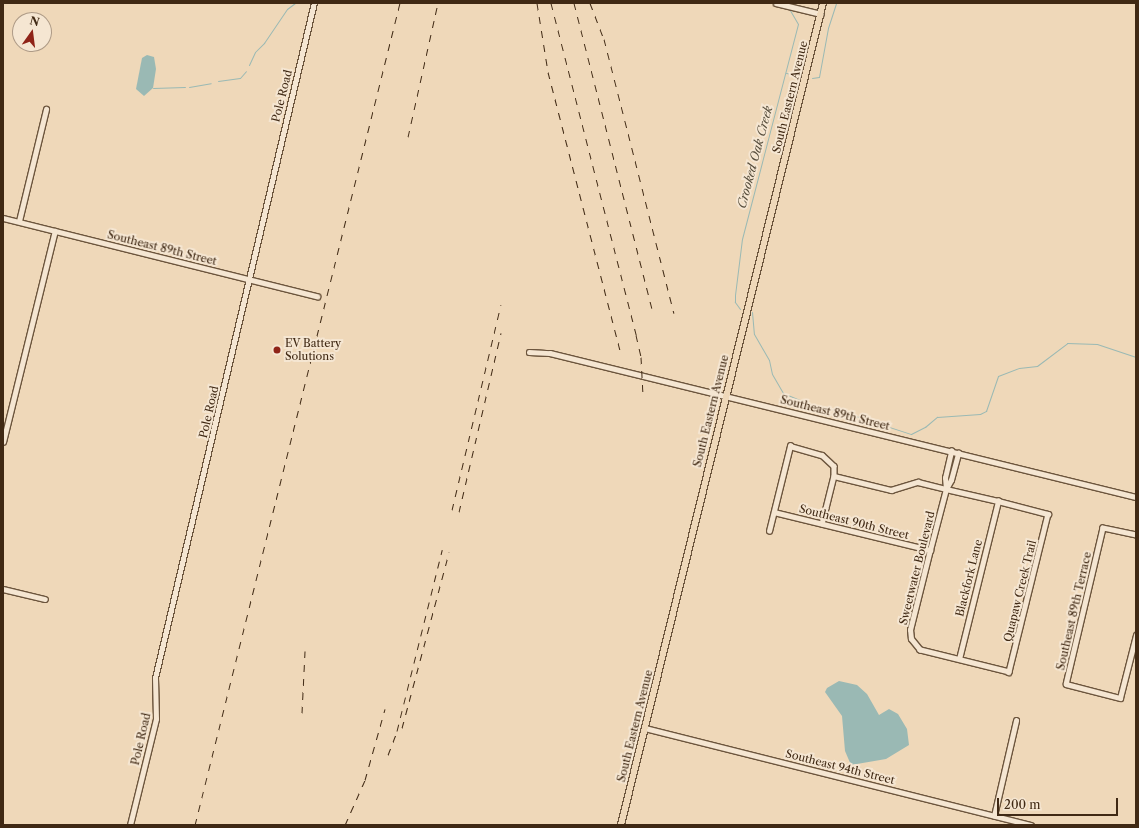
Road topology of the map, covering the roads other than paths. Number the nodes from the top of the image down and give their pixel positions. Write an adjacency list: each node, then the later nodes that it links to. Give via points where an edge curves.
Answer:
1 (314, 3): 9 (street, Pole Road, via 279,145)
2 (776, 3): 4 (street)
3 (823, 3): 4 (main road, South Eastern Avenue)
4 (821, 14): 12 (main road, South Eastern Avenue)
5 (46, 109): 7 (street)
6 (3, 218): 7 (street, Southeast 89th Street)
7 (19, 222): 8 (street, Southeast 89th Street)
8 (55, 231): 9 (street, Southeast 89th Street); 13 (street)
9 (250, 279): 10 (street, Southeast 89th Street); 32 (street, Pole Road, via 155,678 156,719)
10 (318, 296)
11 (529, 352): 12 (street, Southeast 89th Street, via 550,353)
12 (725, 396): 14 (street, Southeast 89th Street); 30 (main road, South Eastern Avenue)
13 (3, 442)
14 (951, 451): 15 (street, Southeast 89th Street); 17 (street, Sweetwater Boulevard, via 945,478)
15 (958, 453): 17 (street, Sweetwater Boulevard); 18 (street, Southeast 89th Street)
16 (834, 476): 17 (street, via 891,490 915,481); 20 (street, via 834,466 826,457 790,446); 21 (street)
17 (946, 489): 19 (street); 24 (street, Sweetwater Boulevard)
18 (1136, 497)
19 (998, 501): 28 (street, Blackfork Lane); 28 (street, Quapaw Creek Trail, via 1048,514 1009,672)
20 (774, 512): 21 (street, Southeast 90th Street); 22 (street)
21 (822, 524): 24 (street, Southeast 90th Street)
22 (769, 531)
23 (1136, 535): 27 (street, Southeast 89th Terrace, via 1103,528 1066,684 1120,698)
24 (930, 550): 28 (street, Sweetwater Boulevard, via 910,630 913,643 920,650)
25 (3, 589): 26 (street)
26 (45, 599)
27 (1136, 635)
28 (959, 659)
29 (1016, 721): 31 (street)
30 (645, 728): 31 (street, Southeast 94th Street); 33 (main road, South Eastern Avenue)
31 (994, 816): 34 (street, Southeast 94th Street)
32 (130, 825)
33 (621, 825)
34 (1031, 825)

